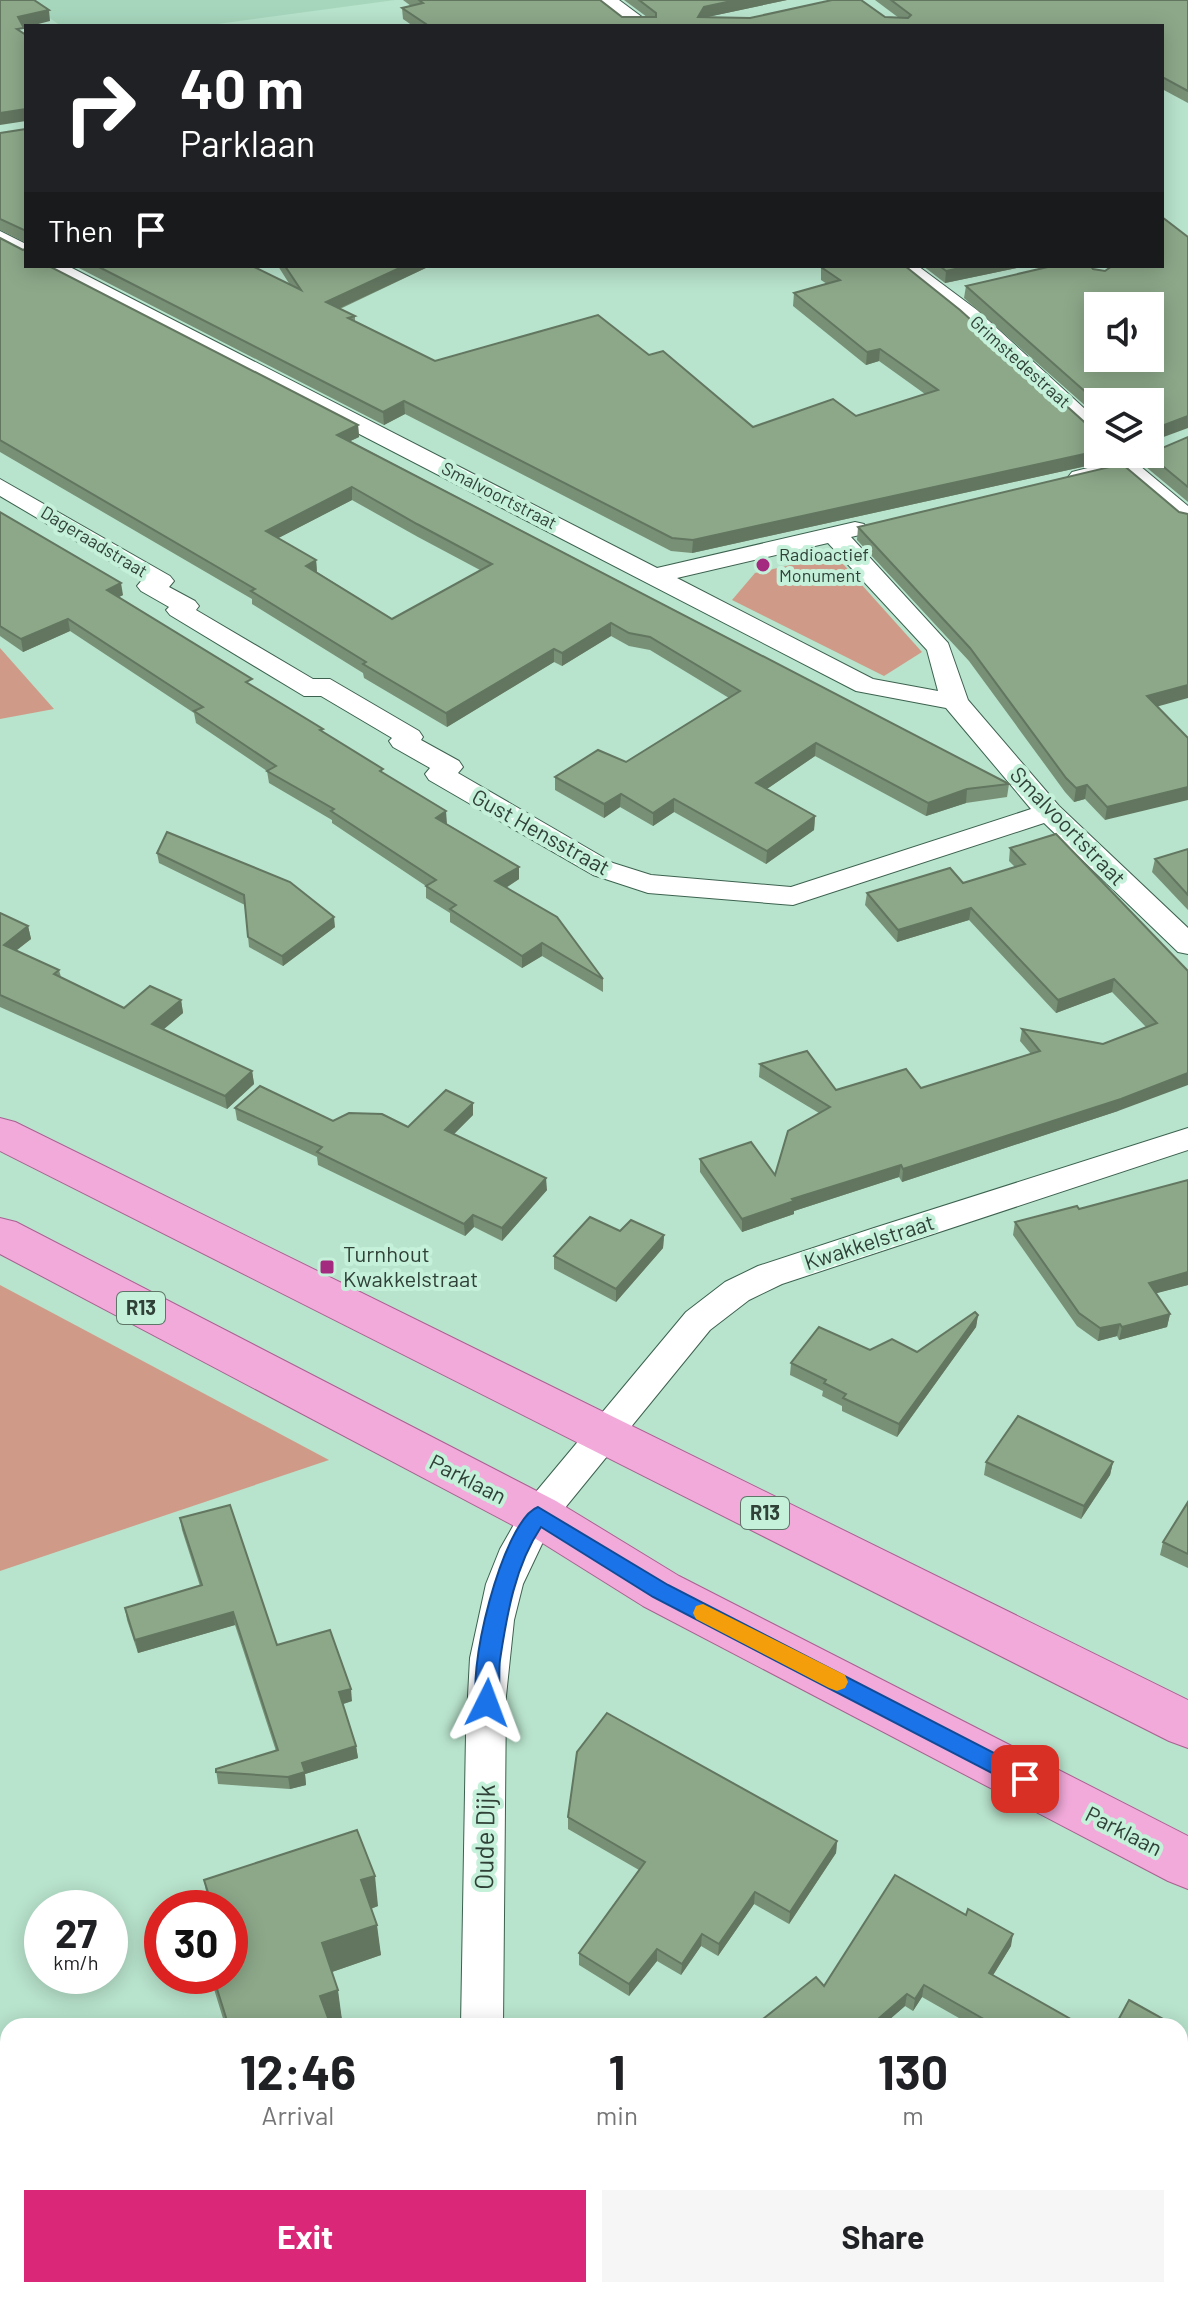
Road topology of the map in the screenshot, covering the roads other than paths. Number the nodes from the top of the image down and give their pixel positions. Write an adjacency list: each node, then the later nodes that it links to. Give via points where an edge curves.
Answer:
1 (602, 0): 2 (street)
2 (638, 24)
3 (56, 268): 17 (street, Smalvoortstraat)
4 (908, 268): 6 (street, Grimstedestraat)
5 (971, 287): 6 (street, Grimstedestraat)
6 (941, 293): 7 (street, Grimstedestraat)
7 (1084, 421)
8 (1175, 442): 9 (street)
9 (1164, 447)
10 (1097, 468): 12 (street)
11 (1131, 468): 14 (street)
12 (1063, 481)
13 (2, 490): 18 (street, Dageraadstraat, via 161,581 150,586 186,606 179,610)
14 (1188, 518)
15 (880, 523): 16 (street)
16 (834, 534): 17 (street); 19 (street, Smalvoortstraat, via 939,648)
17 (656, 576): 19 (street, Smalvoortstraat, via 865,685)
18 (277, 669): 20 (street, Gust Hensstraat, via 313,690 321,685 409,737 403,741 449,767 439,774 565,849 648,884 793,896)
19 (955, 702): 20 (street, Smalvoortstraat)
20 (1049, 812): 21 (street, Smalvoortstraat)
21 (1188, 945)
22 (0, 1133): 25 (main road, R13)
23 (1188, 1139): 25 (street, Kwakkelstraat, via 770,1275 737,1291 698,1321)
24 (0, 1234): 26 (main road, Parklaan / R13)
25 (605, 1432): 26 (street, Kwakkelstraat); 27 (main road, R13)
26 (538, 1515): 28 (main road, Parklaan / R13, via 661,1591); 29 (street, Oude Dijk, via 518,1544 507,1576 489,1663)
27 (1188, 1725)
28 (1188, 1864)
29 (482, 2018)

